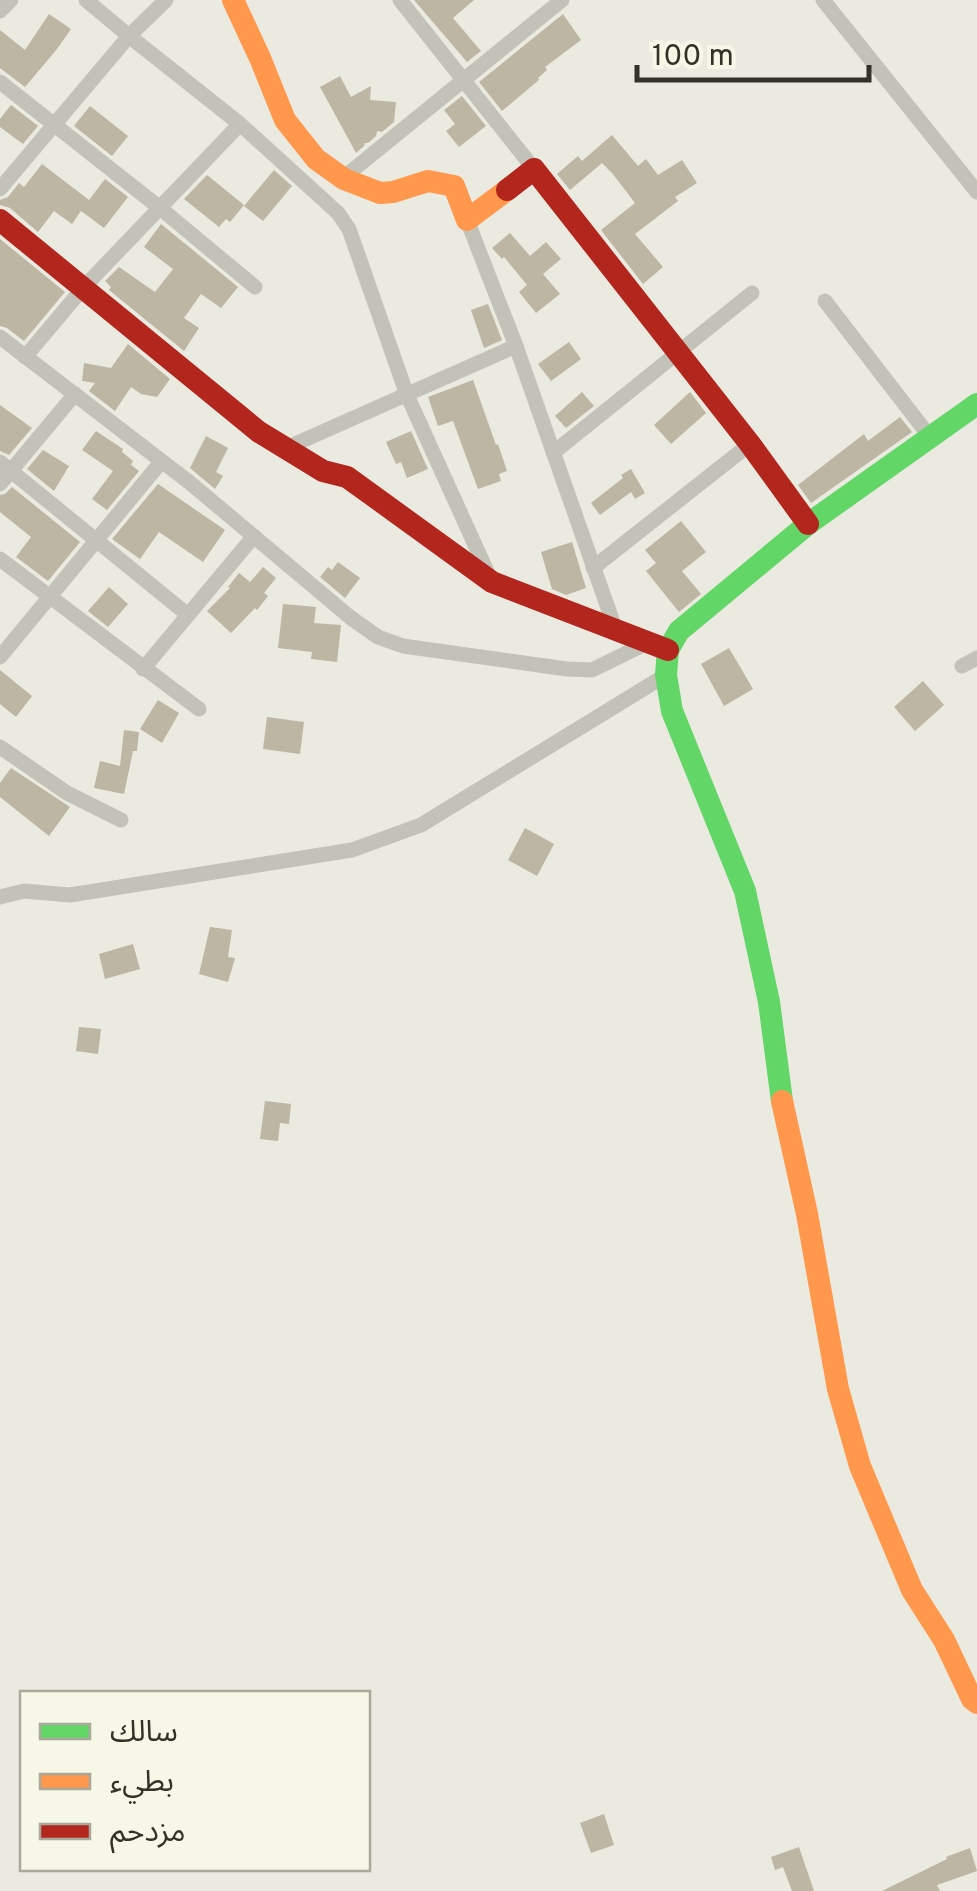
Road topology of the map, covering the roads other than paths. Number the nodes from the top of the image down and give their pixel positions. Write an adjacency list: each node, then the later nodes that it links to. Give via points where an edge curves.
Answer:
1 (11, 0): 8 (street)
2 (86, 0): 9 (street)
3 (166, 0): 9 (street)
4 (233, 0): 15 (street, via 289,124 307,150)
5 (400, 0): 10 (street)
6 (562, 0): 10 (street)
7 (823, 0): 17 (street)
8 (0, 11)
9 (130, 36): 12 (street); 13 (street)
10 (464, 79): 14 (street); 15 (street)
11 (0, 82): 13 (street)
12 (240, 124): 18 (street); 30 (street, via 349,228)
13 (54, 125): 16 (street); 18 (street)
14 (534, 169): 20 (street); 27 (street)
15 (343, 178): 20 (street, via 374,193 440,181 454,186)
16 (0, 189)
17 (977, 192)
18 (160, 208): 21 (street); 22 (street)
19 (0, 220): 21 (street)
20 (467, 220): 26 (street)
21 (84, 287): 28 (street); 34 (street)
22 (256, 287)
23 (752, 293): 27 (street)
24 (825, 301): 32 (street)
25 (0, 337): 28 (street)
26 (516, 346): 30 (street); 35 (street)
27 (679, 354): 33 (street); 35 (street)
28 (25, 357): 29 (street)
29 (75, 394): 36 (street); 37 (street)
30 (407, 395): 34 (street); 44 (street)
31 (977, 404): 32 (street)
32 (930, 437): 39 (street)
33 (750, 444): 39 (street); 43 (street)
34 (286, 448): 44 (street, via 347,477)
35 (552, 453): 43 (street)
36 (161, 462): 40 (street); 41 (street)
37 (6, 467): 38 (street); 41 (street)
38 (0, 484)
39 (808, 524): 48 (street)
40 (254, 536): 46 (street); 48 (street, via 351,618 402,646 592,670)
41 (95, 540): 45 (street); 46 (street)
42 (0, 559): 45 (street)
43 (593, 568): 47 (street)
44 (492, 582): 47 (street)
45 (48, 598): 49 (street); 50 (street)
46 (188, 615): 50 (street)
47 (615, 628): 48 (street)
48 (658, 646): 51 (street)
49 (0, 657)
50 (143, 669): 52 (street)
51 (666, 675): 55 (street, via 421,825 352,850 70,895); 56 (street, via 672,711 745,891 838,1389 860,1466 912,1590)
52 (199, 710)
53 (0, 747): 54 (street, via 67,794)
54 (121, 820)
55 (0, 897)
56 (977, 1703)

